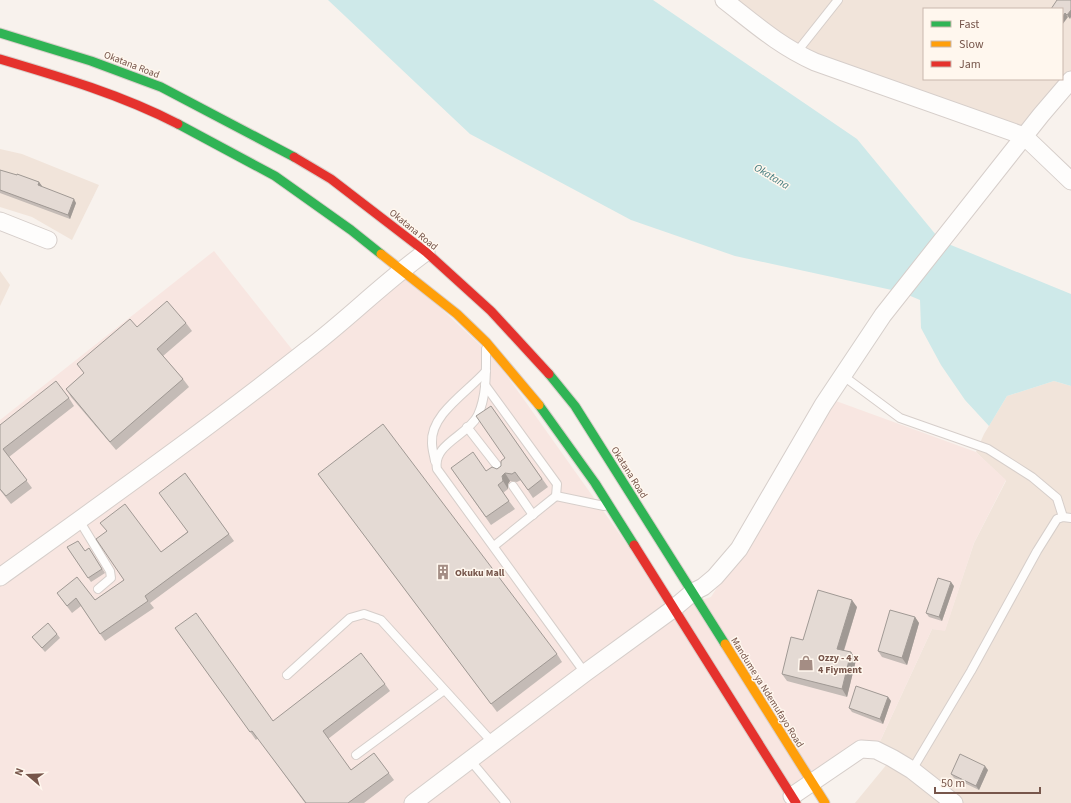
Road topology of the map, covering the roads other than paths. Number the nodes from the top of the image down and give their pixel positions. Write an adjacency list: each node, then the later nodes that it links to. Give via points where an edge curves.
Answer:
1 (724, 0): 4 (street)
2 (838, 0): 4 (lane)
3 (0, 33): 11 (main road, Okatana Road, via 91,60 161,87 331,179)
4 (795, 54): 7 (street)
5 (0, 59): 12 (main road, via 83,84 151,110 275,176)
6 (1071, 80): 7 (street)
7 (1024, 136): 8 (street); 15 (street, via 883,315)
8 (1071, 181)
9 (0, 221): 10 (street)
10 (48, 240)
11 (426, 252): 12 (street); 29 (main road, Okatana Road, via 516,336 562,389 593,433)
12 (403, 269): 13 (main road); 25 (street, via 308,350)
13 (486, 342): 14 (lane); 22 (main road, via 558,430)
14 (486, 371): 16 (lane); 18 (lane, via 476,384 440,416 432,442)
15 (842, 375): 24 (lane, via 900,418 988,449 1032,477 1057,498); 29 (street, via 738,549 715,577)
16 (485, 385): 17 (lane, via 483,402 477,417); 21 (lane, via 557,484)
17 (467, 427): 18 (lane); 19 (lane)
18 (435, 461): 26 (lane, via 437,469)
19 (502, 472)
20 (513, 486): 23 (lane)
21 (556, 496): 22 (lane); 23 (lane)
22 (611, 507): 30 (main road)
23 (533, 515): 26 (lane)
24 (1067, 517): 37 (lane, via 1057,519 1037,551)
25 (79, 520): 27 (street); 28 (lane, via 110,571 110,578)
26 (494, 546): 31 (lane)
27 (0, 577)
28 (98, 589)
29 (693, 592): 30 (street); 38 (main road, Mandume ya Ndemufayo Road)
30 (673, 609): 31 (street); 39 (main road)
31 (585, 673): 34 (street)
32 (287, 675): 33 (lane, via 350,618 364,614 381,620)
33 (443, 690): 34 (lane); 35 (lane)
34 (493, 743): 36 (street)
35 (356, 755)
36 (470, 760): 40 (street); 41 (lane)
37 (912, 770): 38 (street, via 876,750 860,749); 43 (street)
38 (813, 783): 39 (street); 42 (main road, Mandume ya Ndemufayo Road)
39 (794, 800)
40 (413, 803)
41 (506, 803)
42 (825, 803)
43 (954, 803)

